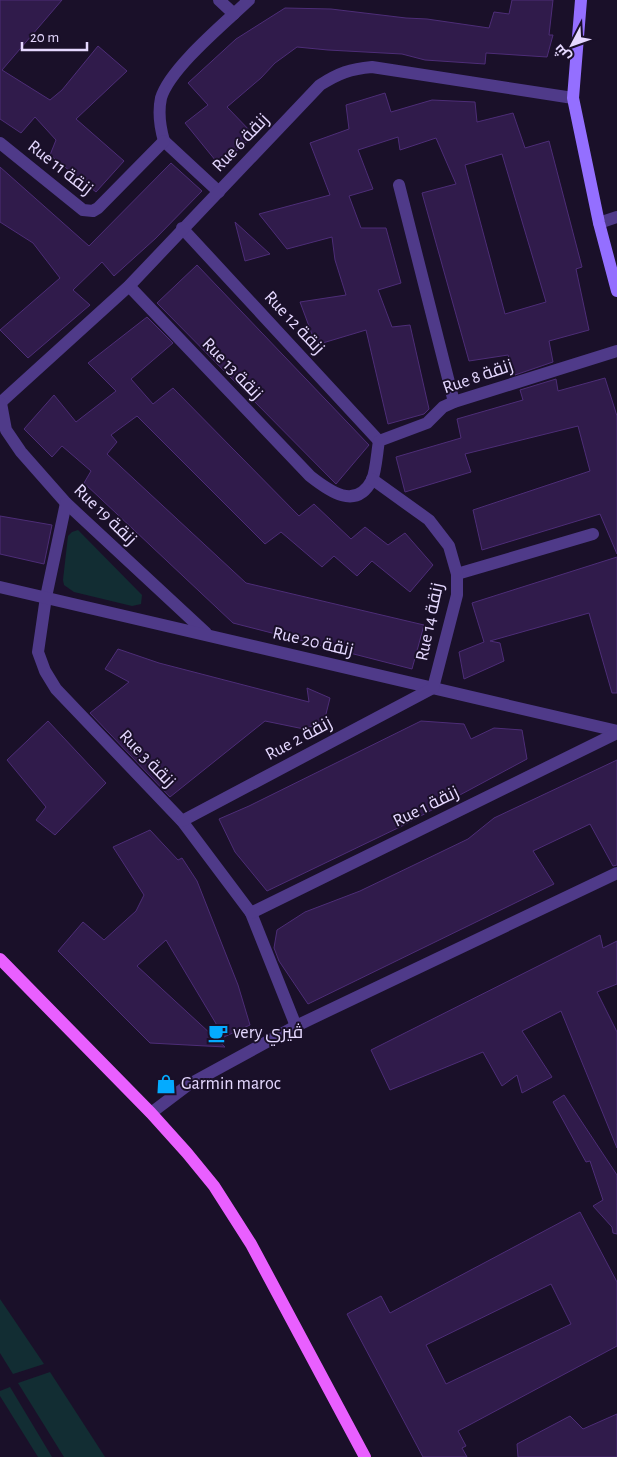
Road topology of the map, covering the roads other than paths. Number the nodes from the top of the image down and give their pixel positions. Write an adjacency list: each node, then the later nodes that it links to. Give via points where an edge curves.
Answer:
1 (219, 0): 4 (street)
2 (249, 0): 4 (street)
3 (581, 0): 5 (street)
4 (234, 14): 6 (street, via 176,70 161,100 159,123)
5 (573, 98): 9 (street, Rue 6 زنقة, via 378,68 353,69 320,85); 11 (street)
6 (164, 141): 7 (street, Rue 11 زنقة, via 98,208 89,212); 9 (street)
7 (0, 142)
8 (399, 185): 16 (street)
9 (219, 192): 12 (street, Rue 6 زنقة)
10 (617, 217): 11 (street)
11 (599, 223): 14 (street)
12 (182, 228): 13 (street, Rue 6 زنقة); 18 (street, Rue 12 زنقة)
13 (129, 286): 17 (street, Rue 6 زنقة); 19 (street, Rue 13 زنقة, via 310,476 334,494 344,497 363,491)
14 (617, 291)
15 (617, 351): 16 (street, Rue 8 زنقة)
16 (454, 402): 18 (street, Rue 8 زنقة, via 427,423)
17 (0, 403): 20 (street, Rue 19 زنقة, via 6,430)
18 (380, 441): 19 (street)
19 (372, 479): 22 (street, Rue 14 زنقة, via 429,520 448,546)
20 (66, 504): 24 (street, Rue 3 زنقة); 25 (street, Rue 19 زنقة)
21 (593, 534): 22 (street)
22 (457, 574): 26 (street, Rue 14 زنقة, via 456,596)
23 (0, 587): 24 (street, Rue 20 زنقة)
24 (46, 597): 25 (street, Rue 20 زنقة); 28 (street, Rue 3 زنقة, via 38,652 45,672 56,689)
25 (208, 635): 26 (street, Rue 20 زنقة)
26 (433, 688): 27 (street, Rue 20 زنقة); 28 (street, Rue 2 زنقة)
27 (617, 732): 30 (street, Rue 1 زنقة)
28 (182, 821): 30 (street, Rue 3 زنقة)
29 (617, 872): 32 (street)
30 (251, 913): 32 (street, Rue 3 زنقة)
31 (0, 959): 33 (main road)
32 (296, 1026): 33 (street, via 188,1085)
33 (150, 1113): 34 (main road, via 204,1172 239,1223)
34 (365, 1457)

